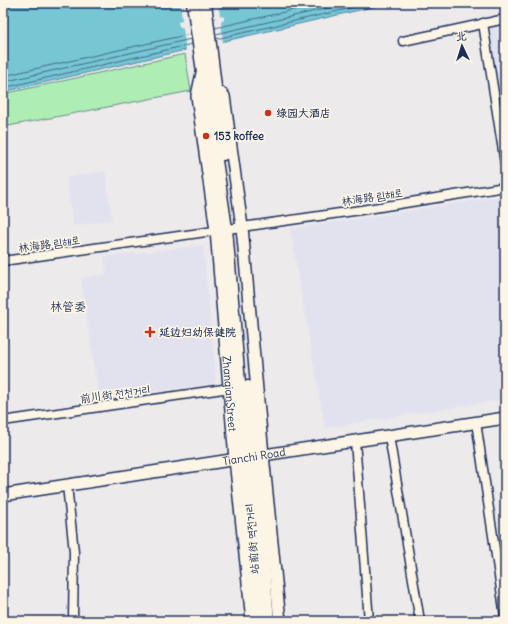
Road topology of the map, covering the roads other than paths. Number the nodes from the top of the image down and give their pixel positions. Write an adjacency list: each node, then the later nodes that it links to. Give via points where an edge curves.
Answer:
1 (193, 3): 6 (main road)
2 (205, 3): 6 (main road)
3 (505, 19): 4 (street)
4 (483, 24): 5 (street); 7 (street)
5 (403, 41)
6 (205, 66): 9 (main road, ZhanqianStreet); 9 (main road, ZhanqianStreet, via 215,88)
7 (505, 164)
8 (505, 187): 9 (street, 林海路 림해로)
9 (229, 228): 10 (street, 林海路 림해로); 11 (street, ZhanqianStreet); 17 (main road, ZhanqianStreet)
10 (3, 261)
11 (230, 388): 13 (street, 前川街 전천거리); 17 (street, ZhanqianStreet)
12 (505, 418): 14 (street, Tianchi Road)
13 (3, 421)
14 (476, 422): 15 (street, Tianchi Road); 20 (street)
15 (389, 436): 16 (street, Tianchi Road); 27 (street)
16 (355, 441): 17 (street, Tianchi Road); 26 (street)
17 (249, 457): 18 (street, Tianchi Road); 22 (street, ZhanqianStreet); 23 (main road, 站前街 역전거리); 24 (main road, ZhanqianStreet); 25 (street, ZhanqianStreet)
18 (67, 485): 19 (street, Tianchi Road); 21 (street, via 74,552)
19 (3, 495)
20 (505, 616)
21 (74, 621)
22 (252, 621)
23 (258, 621)
24 (268, 621)
25 (280, 621)
26 (369, 621)
27 (420, 621)

